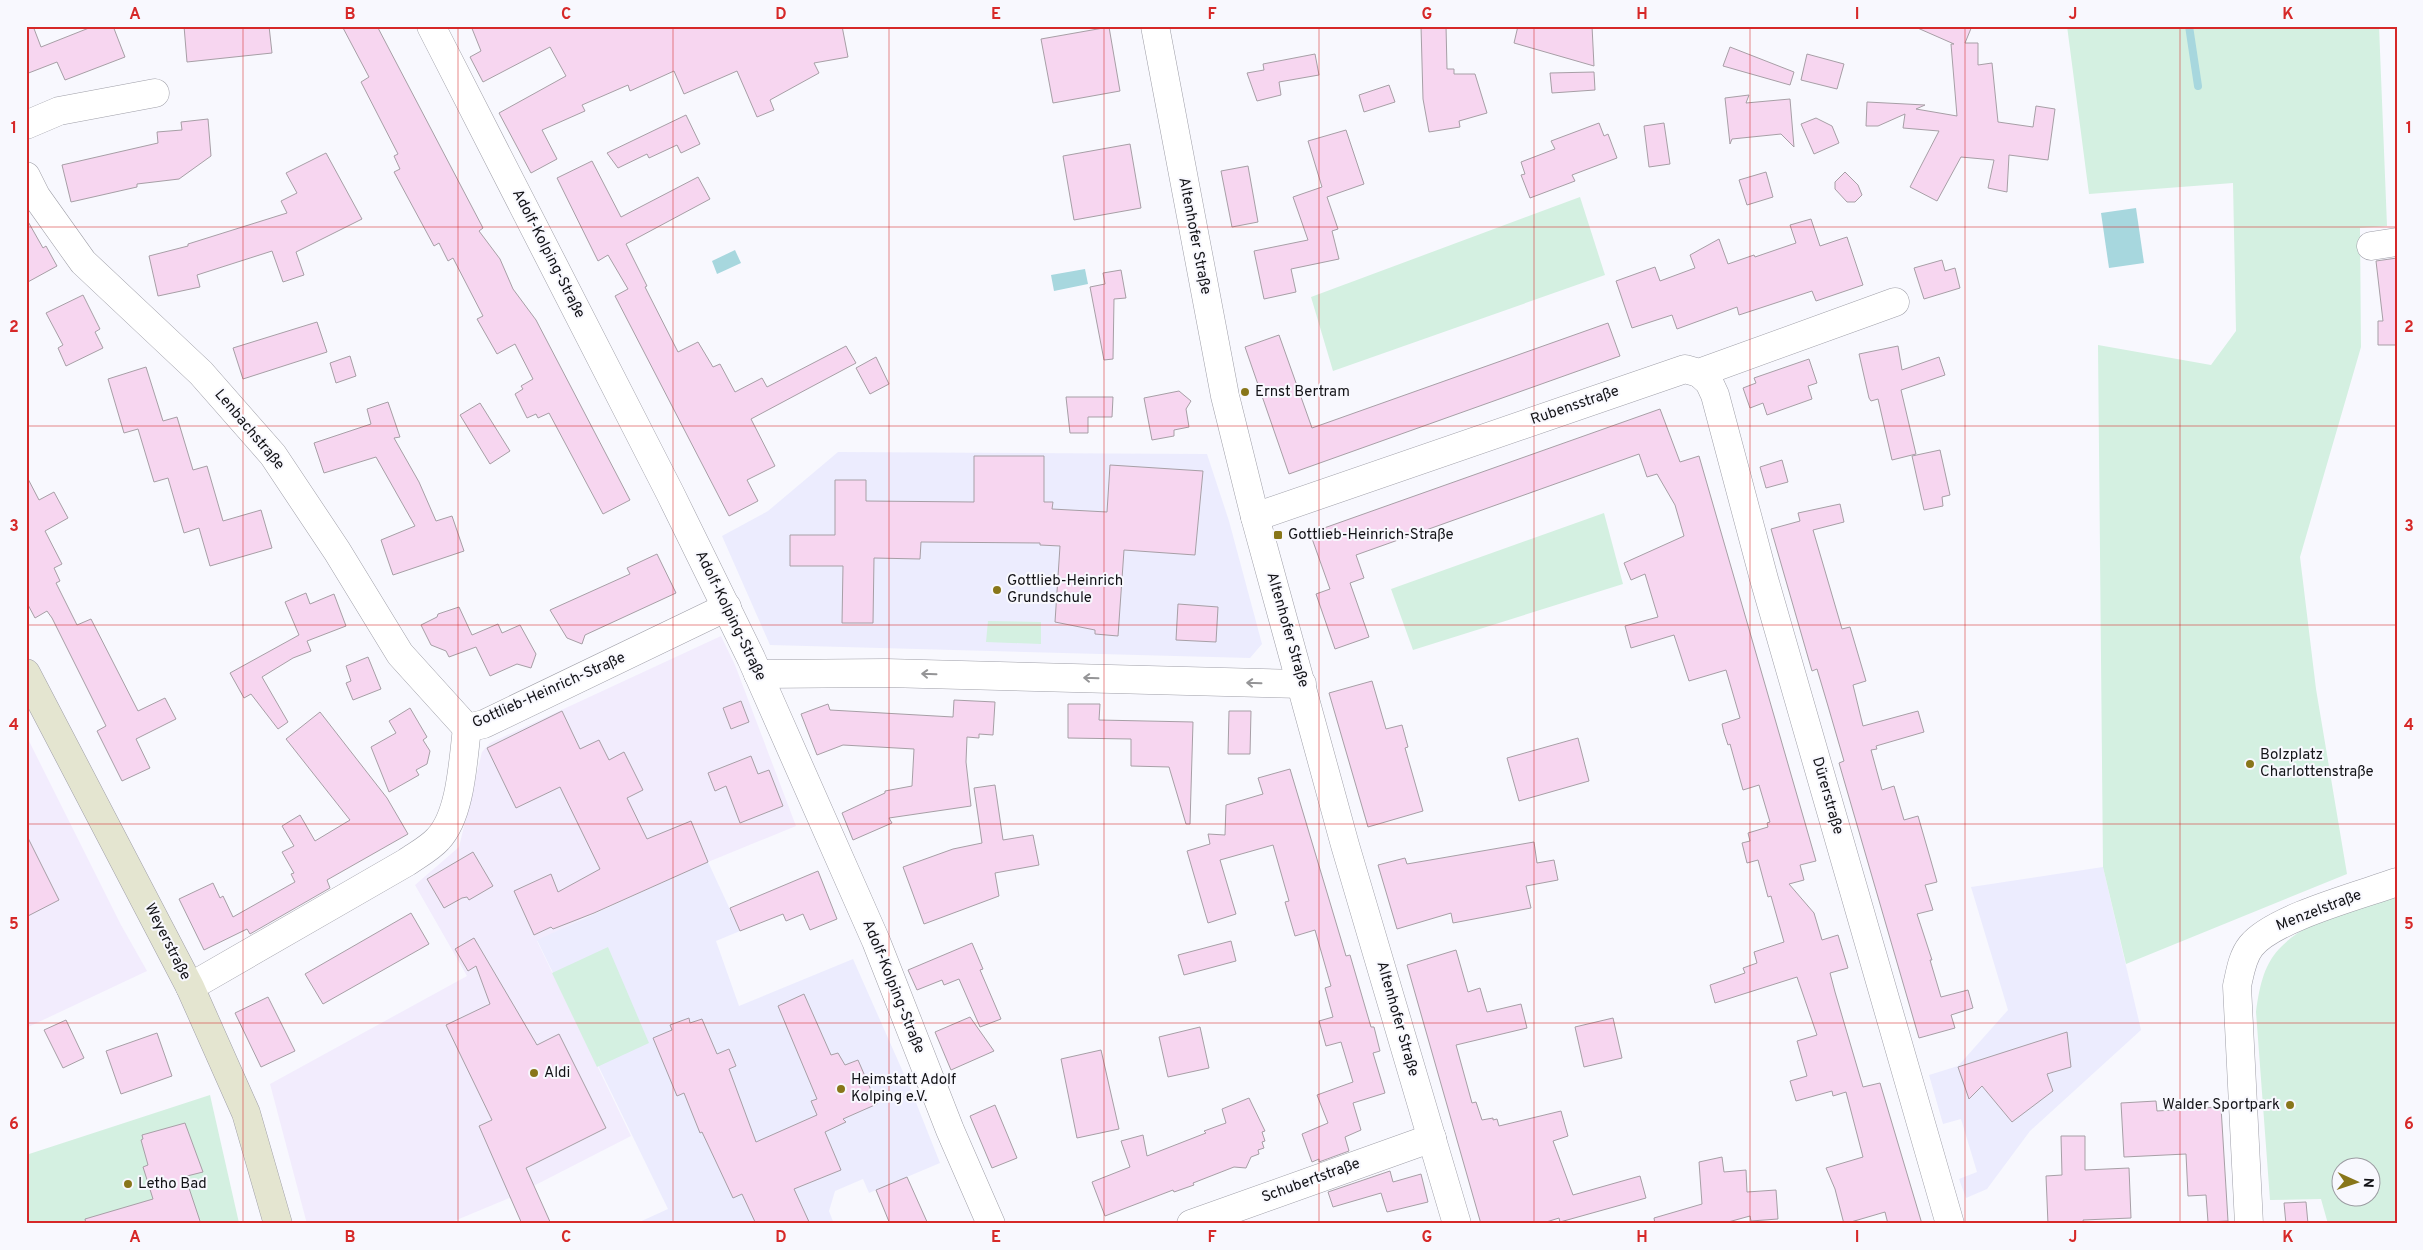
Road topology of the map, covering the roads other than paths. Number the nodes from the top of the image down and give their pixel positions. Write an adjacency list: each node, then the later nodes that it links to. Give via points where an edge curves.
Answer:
1 (431, 26): 9 (street, Adolf-Kolping-Straße)
2 (1155, 26): 8 (street, Altenhofer Straße, via 1225,396)
3 (156, 93): 4 (street, via 58,111)
4 (26, 125)
5 (26, 176): 13 (street, Lenbachstraße, via 36,196 83,262 201,373 273,455 400,654)
6 (1895, 302): 7 (street, Rubensstraße)
7 (1699, 373): 8 (street, Rubensstraße, via 1684,369); 21 (street, Dürerstraße, via 1709,382 1715,395 1767,589)
8 (1255, 518): 12 (street, Altenhofer Straße)
9 (727, 608): 11 (street, Adolf-Kolping-Straße); 13 (street, Gottlieb-Heinrich-Straße, via 484,724)
10 (26, 673): 15 (main road, Weyerstraße)
11 (758, 674): 12 (street, one-way to 11, via 886,673); 18 (street, Adolf-Kolping-Straße, via 876,941 950,1130)
12 (1302, 684): 16 (street, Altenhofer Straße)
13 (467, 728): 15 (street, Gottlieb-Heinrich-Straße, via 456,802 448,825 437,840 407,862)
14 (2397, 882): 22 (street, Menzelstraße, via 2295,918 2262,934 2250,947 2241,966 2237,986)
15 (190, 987): 17 (main road, Weyerstraße, via 246,1113)
16 (1432, 1138): 19 (street, Schubertstraße); 20 (street, Altenhofer Straße)
17 (278, 1224)
18 (991, 1224)
19 (1191, 1224)
20 (1457, 1224)
21 (1950, 1224)
22 (2249, 1224)

